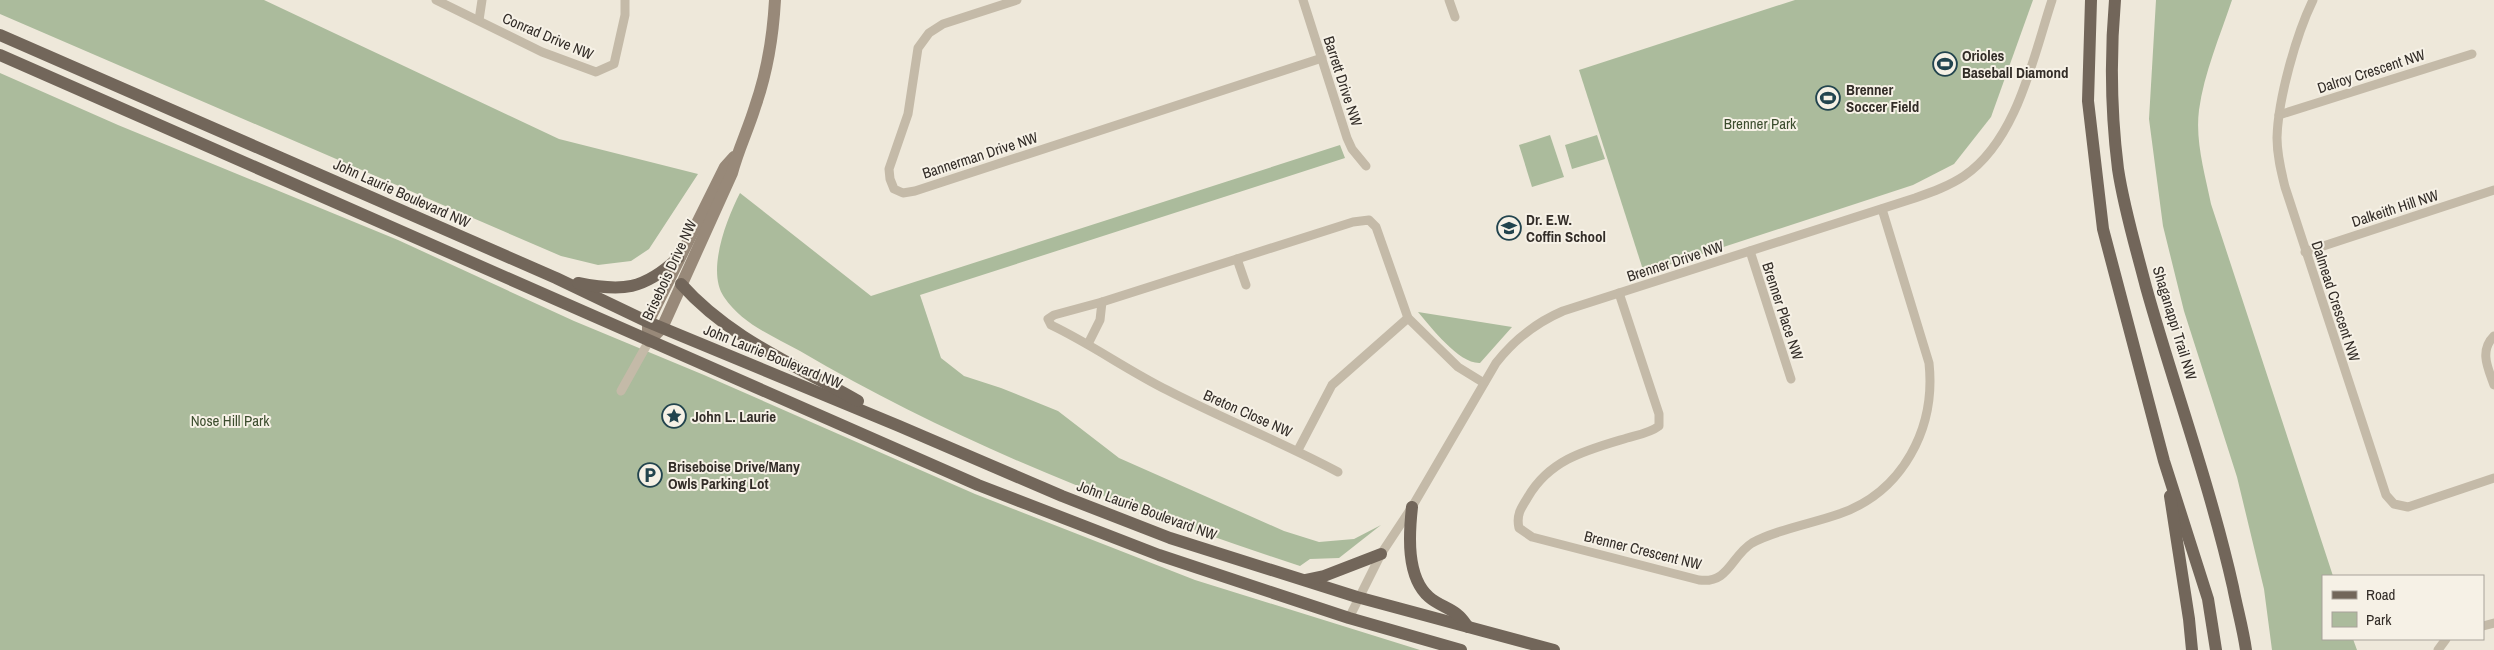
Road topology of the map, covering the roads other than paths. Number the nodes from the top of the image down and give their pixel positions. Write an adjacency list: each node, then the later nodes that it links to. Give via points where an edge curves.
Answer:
1 (436, 0): 13 (street, Conrad Drive NW)
2 (482, 0): 13 (street)
3 (625, 0): 13 (street, Conrad Drive NW, via 614,64 596,72 542,52)
4 (775, 0): 19 (street, Brisebois Drive NW, via 768,60 756,106)
5 (1017, 0): 17 (street, Bannerman Drive NW, via 943,24 929,33 918,48 908,114 889,168 894,190 902,193 915,191)
6 (1303, 0): 17 (street, Barrett Drive NW)
7 (1449, 0): 12 (street)
8 (2052, 0): 22 (street, Brenner Drive NW, via 2014,113 1996,145 1977,166 1953,182)
9 (2091, 0): 44 (main road, via 2088,101 2103,228)
10 (2115, 0): 57 (main road, Shaganappi Trail NW, via 2112,100 2118,170 2128,220 2157,327 2203,470)
11 (2313, 0): 18 (street, Dalmead Crescent NW, via 2300,32)
12 (1455, 17)
13 (479, 20)
14 (0, 35): 27 (main road, John Laurie Boulevard NW)
15 (2472, 54): 18 (street, Dalroy Crescent NW)
16 (0, 55): 36 (main road)
17 (1322, 58): 20 (street, Barrett Drive NW, via 1349,143)
18 (2279, 115): 24 (street, Dalmead Crescent NW, via 2278,155 2284,187)
19 (737, 153): 25 (street, Brisebois Drive NW, via 725,168); 28 (street, Brisebois Drive NW, via 732,173)
20 (1366, 166)
21 (2494, 190): 24 (street, Dalkeith Hill NW)
22 (1882, 209): 23 (street, Brenner Drive NW); 30 (street, Brenner Crescent NW, via 1929,363 1930,397 1918,442 1898,474 1871,498 1842,513 1752,544 1714,580 1699,580 1532,537 1519,528 1518,512 1540,478 1555,466 1580,452 1659,426)
23 (1750, 251): 30 (street, Brenner Drive NW); 38 (street, Brenner Place NW)
24 (2305, 252): 46 (street, Dalmead Crescent NW, via 2388,499 2398,507 2408,507)
25 (678, 258): 27 (main road, via 660,275 641,285 611,288); 33 (street, Brisebois Drive NW)
26 (1237, 259): 29 (street); 31 (street, Breton Close NW); 32 (street, Breton Close NW, via 1353,222 1370,220 1376,227)
27 (556, 278): 33 (main road, John Laurie Boulevard NW)
28 (681, 284): 34 (street, Brisebois Drive NW); 42 (main road, via 701,306 734,332)
29 (1246, 285)
30 (1619, 293): 39 (street, Brenner Drive NW, via 1541,321 1512,344)
31 (1102, 302): 37 (street, via 1100,320); 37 (street, Breton Close NW, via 1048,319 1051,325)
32 (1408, 318): 39 (street, Breton Close NW, via 1458,367); 43 (street, Breton Close NW, via 1332,385)
33 (648, 322): 34 (main road, John Laurie Boulevard NW); 36 (street, Brisebois Drive NW)
34 (662, 328): 36 (street, Brisebois Drive NW); 42 (main road, John Laurie Boulevard NW)
35 (2494, 336): 40 (street, via 2487,345 2485,356)
36 (649, 341): 41 (street); 51 (main road, via 1050,514 1158,555)
37 (1088, 344): 43 (street, Breton Close NW, via 1165,390)
38 (1791, 379)
39 (1484, 383): 47 (street, Brenner Drive NW)
40 (2494, 385)
41 (620, 391)
42 (899, 426): 49 (main road, John Laurie Boulevard NW, via 1170,538)
43 (1298, 450): 45 (street)
44 (2164, 461): 55 (main road); 56 (main road, via 2208,600)
45 (1338, 472)
46 (2494, 478)
47 (1412, 507): 48 (street, Brenner Drive NW); 52 (main road, via 1410,540 1417,579 1427,596 1458,615)
48 (1381, 554): 49 (main road, via 1324,576); 50 (street, Brenner Drive NW)
49 (1303, 580): 50 (main road, John Laurie Boulevard NW)
50 (1357, 598): 51 (street, Brenner Drive NW); 52 (main road, John Laurie Boulevard NW)
51 (1349, 618): 53 (main road)
52 (1468, 627): 54 (main road, John Laurie Boulevard NW)
53 (1461, 650)
54 (1554, 650)
55 (2192, 650)
56 (2216, 650)
57 (2246, 650)

